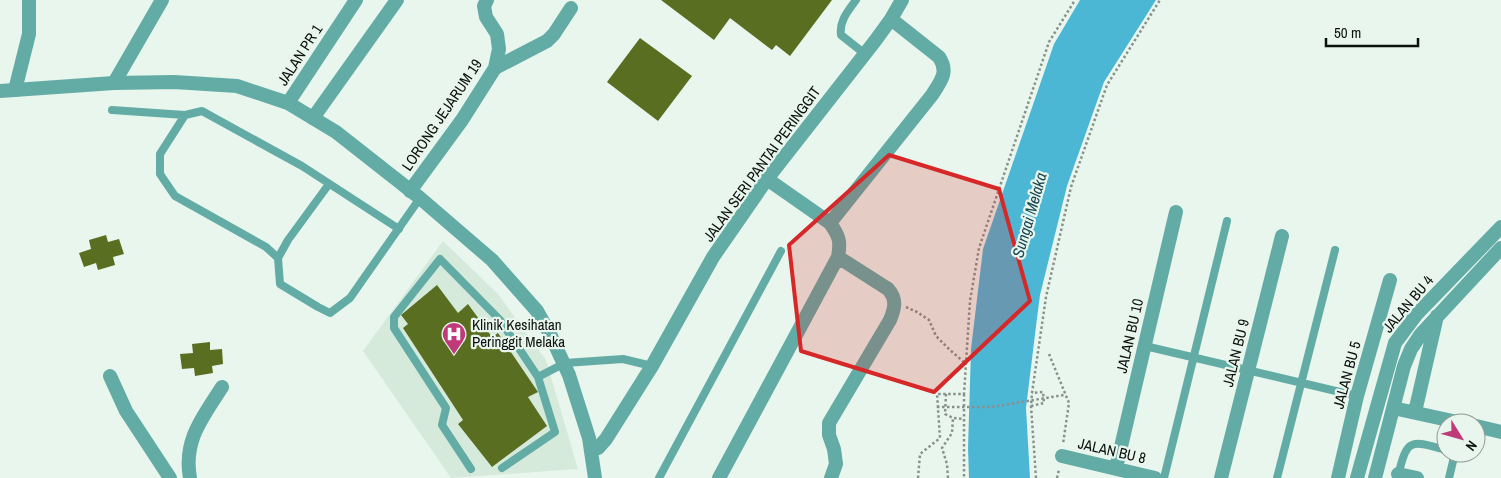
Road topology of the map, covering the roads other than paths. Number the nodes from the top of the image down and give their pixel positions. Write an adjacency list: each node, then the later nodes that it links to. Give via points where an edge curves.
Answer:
1 (29, 0): 13 (street, via 29,34)
2 (162, 0): 12 (street)
3 (356, 0): 15 (street, JALAN PR 1)
4 (397, 0): 18 (street)
5 (487, 0): 11 (street, LORONG JEJARUM 19, via 484,6 486,17 497,34 499,49)
6 (856, 0): 10 (lane, via 844,18 841,35)
7 (902, 0): 9 (street, JALAN SERI PANTAI PERINGGIT)
8 (571, 8): 11 (street, via 547,41)
9 (891, 19): 10 (street, JALAN SERI PANTAI PERINGGIT); 24 (street, via 939,57 944,73 932,95)
10 (865, 54): 19 (street, JALAN SERI PANTAI PERINGGIT)
11 (495, 68): 21 (street, LORONG JEJARUM 19)
12 (114, 83): 13 (street); 15 (street, via 237,86)
13 (15, 90): 14 (street)
14 (0, 91)
15 (288, 103): 18 (street)
16 (112, 110): 17 (lane)
17 (185, 115): 20 (lane, via 202,111); 32 (lane, via 160,154 160,174 175,196 266,247)
18 (313, 118): 21 (street, via 336,132)
19 (767, 179): 24 (street); 38 (street, JALAN SERI PANTAI PERINGGIT, via 713,257)
20 (329, 184): 26 (lane); 32 (lane)
21 (415, 195): 26 (lane); 37 (street, via 492,260 517,287 536,311)
22 (1176, 212): 35 (street, JALAN BU 10)
23 (1227, 221): 36 (lane)
24 (830, 223): 31 (street, via 840,244)
25 (1501, 227): 69 (street, JALAN BU 4, via 1416,315 1395,343)
26 (399, 228): 32 (lane, via 350,298 330,313 280,284)
27 (1282, 236): 39 (street, JALAN BU 9)
28 (1501, 248): 34 (street, JALAN BU 4)
29 (1336, 250): 42 (lane)
30 (781, 251): 61 (lane)
31 (838, 257): 62 (street); 63 (street, via 888,289 895,302 890,320 829,423 836,464)
32 (278, 258)
33 (1390, 280): 44 (street, JALAN BU 5)
34 (1437, 315): 45 (street, JALAN BU 4, via 1411,349); 46 (street)
35 (1145, 346): 36 (lane); 55 (street, JALAN BU 10)
36 (1193, 358): 39 (lane); 65 (lane)
37 (565, 363): 38 (lane, via 623,359); 41 (lane); 51 (street)
38 (652, 366): 51 (street, JALAN SERI PANTAI PERINGGIT, via 602,445)
39 (1248, 370): 42 (lane); 66 (street, JALAN BU 9)
40 (110, 376): 59 (street, via 126,411)
41 (538, 376): 54 (lane, via 555,432); 56 (lane, via 500,320 440,259 394,316 394,328 446,408 442,425)
42 (1301, 383): 44 (lane); 67 (lane)
43 (222, 387): 57 (street, via 190,440)
44 (1358, 396): 68 (street, JALAN BU 5)
45 (1393, 408): 46 (street); 70 (street, JALAN BU 4)
46 (1415, 412): 47 (street)
47 (1436, 417)
48 (1486, 428): 49 (street)
49 (1501, 432)
50 (1436, 447): 58 (lane, via 1418,442 1410,445 1404,452)
51 (591, 450): 60 (street)
52 (1062, 456): 55 (street, JALAN BU 8)
53 (1453, 463): 72 (lane)
54 (502, 468)
55 (1116, 468): 64 (street, JALAN BU 8)
56 (471, 469)
57 (189, 474): 59 (street)
58 (1398, 476): 71 (street)
59 (171, 478)
60 (595, 478)
61 (659, 478)
62 (719, 478)
63 (831, 478)
64 (1155, 478)
65 (1164, 478)
66 (1221, 478)
67 (1277, 478)
68 (1338, 478)
69 (1358, 478)
70 (1375, 478)
71 (1417, 478)
72 (1449, 478)

